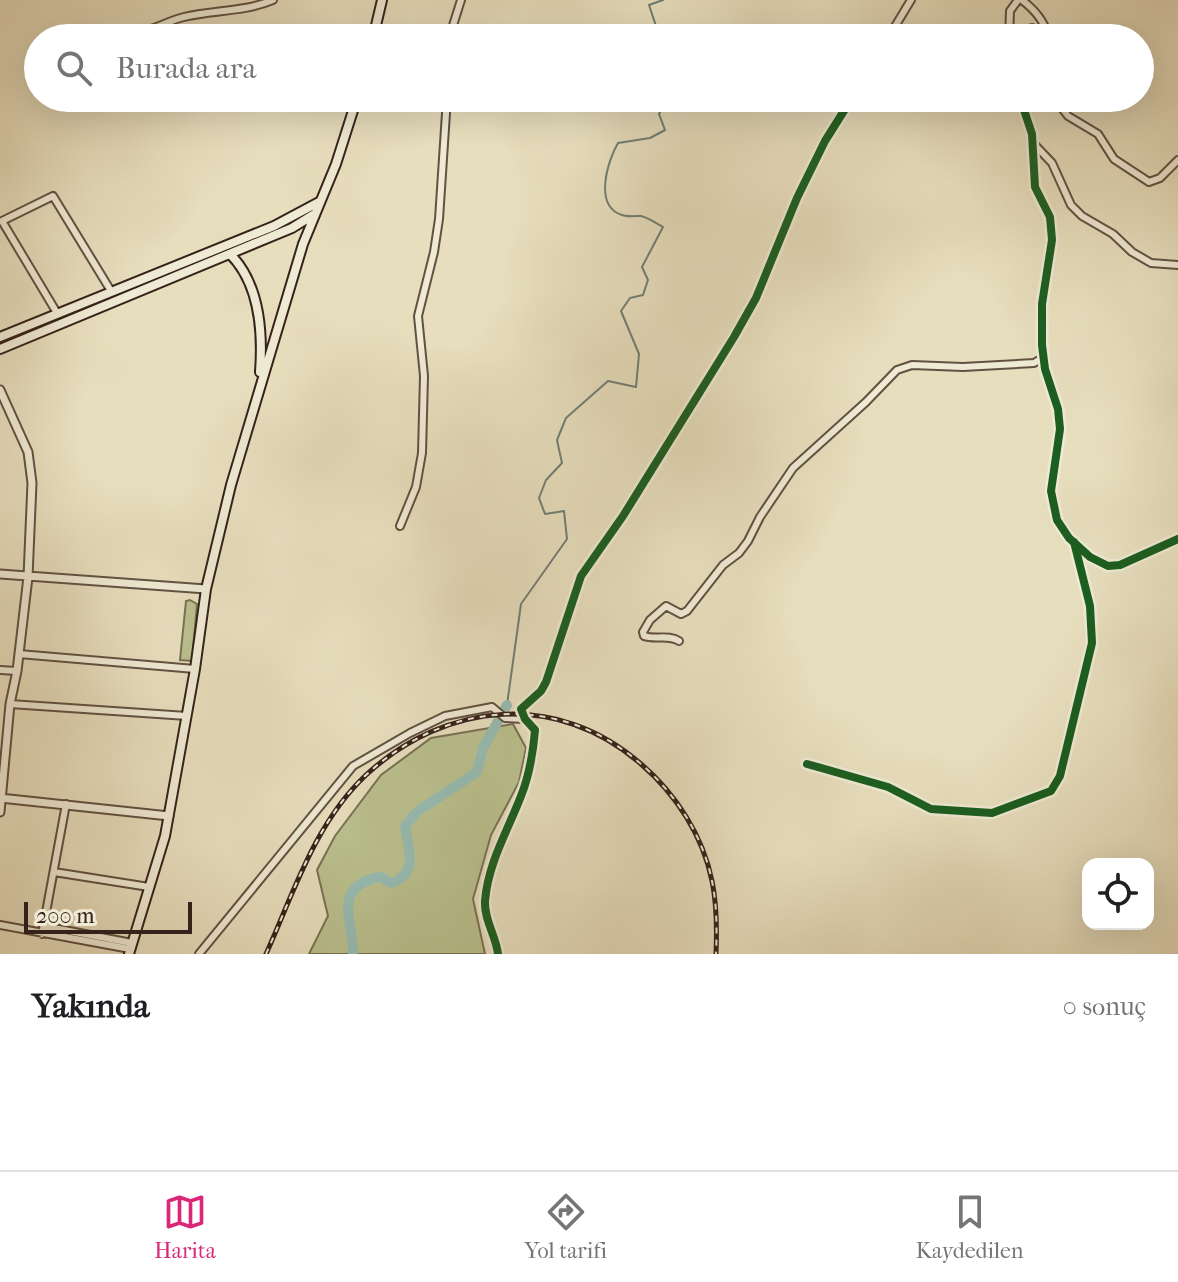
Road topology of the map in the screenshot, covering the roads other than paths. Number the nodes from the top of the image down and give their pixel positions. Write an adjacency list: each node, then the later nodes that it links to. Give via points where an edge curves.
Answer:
1 (273, 0): 6 (street)
2 (382, 0): 7 (main road)
3 (461, 0): 8 (street)
4 (911, 0): 9 (street)
5 (1020, 0): 10 (street, via 1010,11); 11 (street)
6 (167, 24)
7 (376, 24)
8 (453, 24)
9 (896, 24)
10 (1010, 24)
11 (1044, 24)
12 (353, 112): 19 (main road)
13 (446, 112): 31 (street, via 439,219 418,316 424,376 422,453 416,487)
14 (844, 112): 44 (street, via 811,169 734,337 581,576 546,682 521,709)
15 (1024, 112): 17 (street)
16 (1065, 112): 18 (street, via 1098,134 1114,159 1149,182)
17 (1032, 142): 23 (street, via 1052,163 1071,205 1082,216 1151,263); 28 (street, via 1035,187 1050,217 1052,240 1042,304)
18 (1178, 160)
19 (320, 201): 20 (main road); 24 (main road, via 274,226)
20 (314, 215): 22 (main road); 29 (main road)
21 (1, 220): 24 (street, via 53,196); 25 (street)
22 (230, 254): 27 (main road); 29 (main road, via 257,305 262,332)
23 (1178, 265)
24 (111, 291): 25 (main road)
25 (57, 313): 26 (main road)
26 (0, 337)
27 (0, 349)
28 (1044, 357): 33 (street, via 1060,429 1051,491 1057,520); 37 (street, via 1034,363 912,365 897,370 793,468 748,541 687,611 681,614 666,606 643,632 648,638)
29 (258, 388): 36 (main road)
30 (0, 390): 35 (street, via 30,464)
31 (400, 526)
32 (1178, 539): 33 (street, via 1108,566)
33 (1074, 542): 45 (street, via 1090,606 1092,643 1060,776 1051,791 998,812 931,809 888,787)
34 (0, 574): 35 (street)
35 (28, 577): 36 (street); 38 (street)
36 (206, 589): 39 (main road)
37 (679, 641)
38 (19, 654): 39 (street); 41 (street)
39 (195, 669): 43 (main road)
40 (0, 670): 41 (street)
41 (17, 671): 42 (street)
42 (10, 704): 43 (street); 46 (street)
43 (187, 716): 49 (main road)
44 (525, 719): 55 (street, via 505,718 492,707 445,716 353,766); 56 (street, via 535,730 533,758 487,884 487,917)
45 (807, 764)
46 (1, 798): 47 (street); 48 (street)
47 (66, 804): 49 (street); 50 (street)
48 (0, 812)
49 (169, 816): 51 (main road)
50 (54, 872): 51 (street); 53 (street)
51 (149, 887): 54 (main road)
52 (0, 925): 53 (street)
53 (42, 930): 54 (street)
54 (130, 949)
55 (199, 954)
56 (498, 954)

